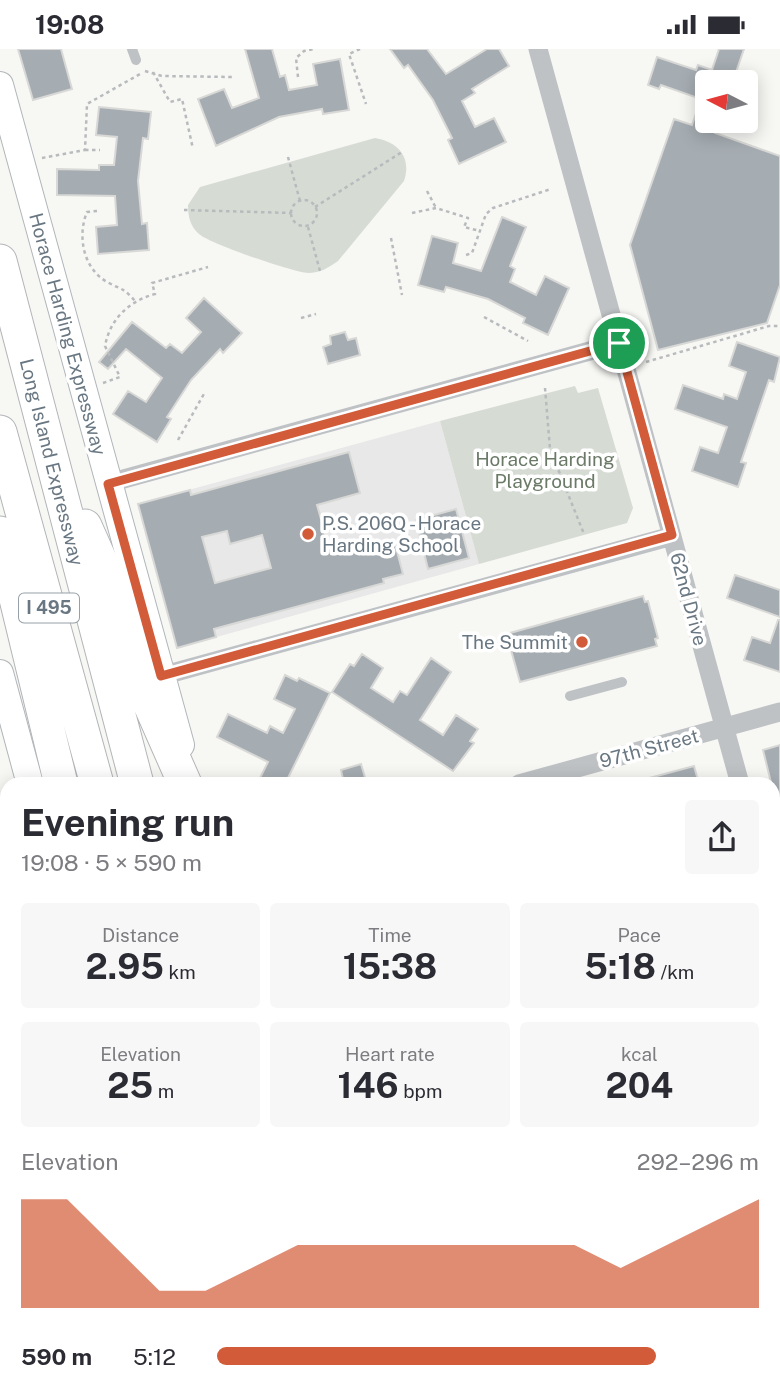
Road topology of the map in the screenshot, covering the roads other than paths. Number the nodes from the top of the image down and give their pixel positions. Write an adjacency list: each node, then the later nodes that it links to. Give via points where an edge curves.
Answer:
1 (132, 49): 3 (lane)
2 (538, 49): 6 (street, 62nd Drive)
3 (136, 61)
4 (0, 85): 9 (main road, Horace Harding Expressway)
5 (0, 261): 8 (highway, Long Island Expressway / I 495)
6 (619, 343): 9 (street); 11 (street, 62nd Drive)
7 (0, 432): 22 (highway, Long Island Expressway / I 495)
8 (51, 449): 23 (highway, Long Island Expressway / I 495); 24 (highway, via 102,562 137,675)
9 (108, 484): 14 (main road, Horace Harding Expressway)
10 (0, 533): 20 (highway)
11 (672, 535): 14 (street); 18 (street, 62nd Drive)
12 (0, 585): 21 (highway)
13 (0, 673): 19 (main road)
14 (161, 676): 25 (main road, Horace Harding Expressway)
15 (622, 682): 16 (lane)
16 (570, 696)
17 (780, 712): 18 (street, 97th Street)
18 (724, 727): 26 (street, 97th Street); 27 (street, 62nd Drive)
19 (28, 777)
20 (59, 777)
21 (59, 777)
22 (95, 777)
23 (135, 777)
24 (182, 777)
25 (190, 777)
26 (544, 777)
27 (738, 777)

